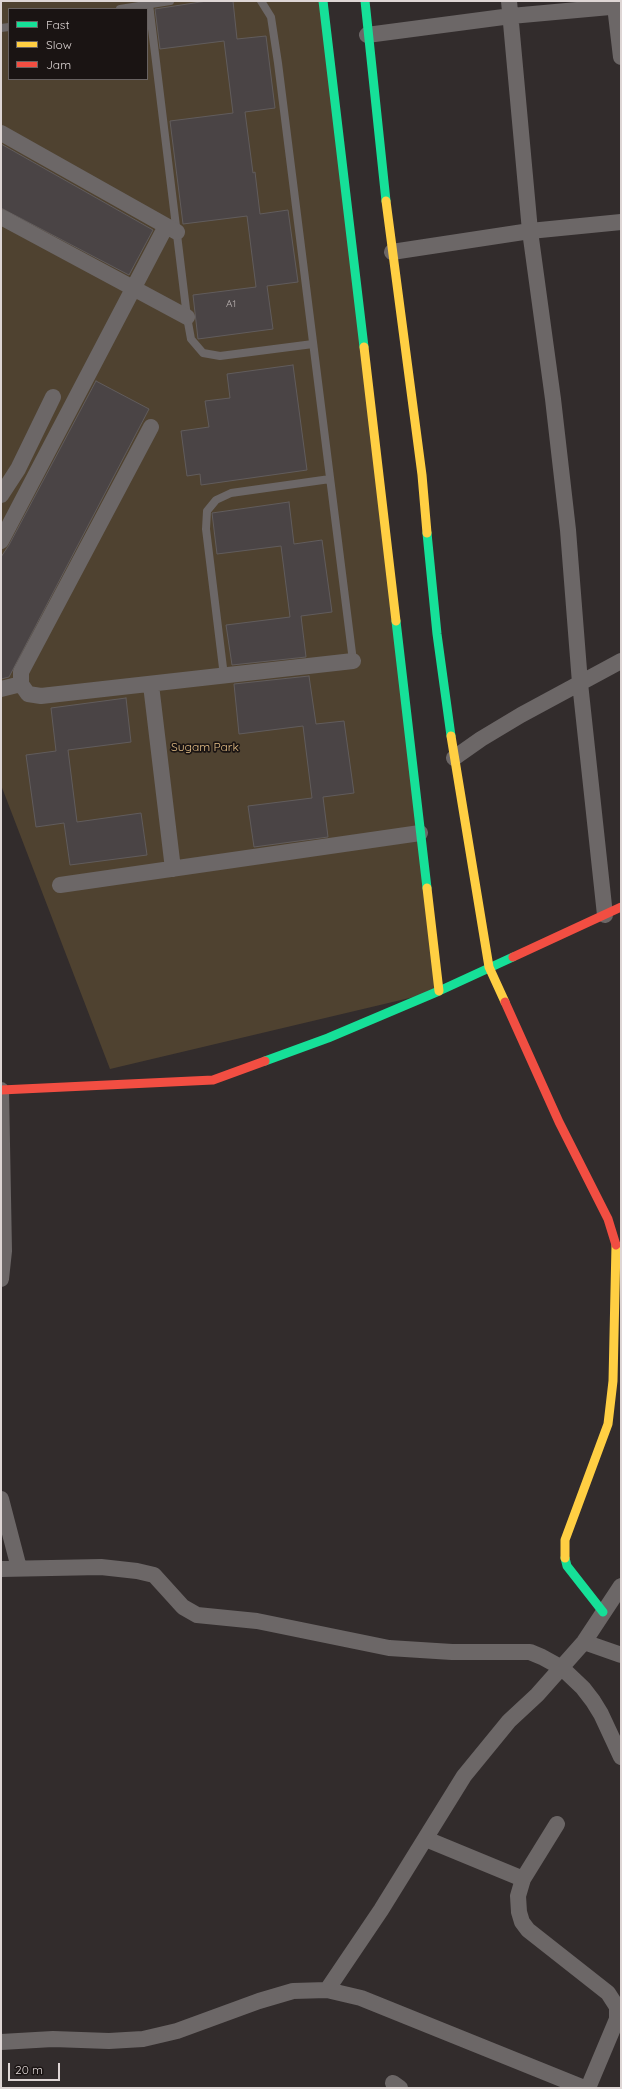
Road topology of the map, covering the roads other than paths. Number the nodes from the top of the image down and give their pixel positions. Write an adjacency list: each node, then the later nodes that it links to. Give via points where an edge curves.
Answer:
1 (170, 1): 5 (lane)
2 (261, 1): 19 (lane, via 271,18 278,63)
3 (324, 1): 33 (street)
4 (365, 1): 9 (street)
5 (149, 4): 7 (lane); 14 (lane)
6 (618, 6): 8 (street); 10 (street)
7 (126, 8)
8 (510, 8): 9 (street); 15 (street)
9 (367, 35): 16 (street)
10 (621, 57)
11 (1, 133): 14 (street)
12 (1, 217): 17 (street)
13 (621, 222): 15 (street)
14 (171, 229): 17 (street); 18 (lane)
15 (530, 231): 16 (street); 28 (street, via 568,530)
16 (392, 252): 32 (street, via 422,475 437,634)
17 (133, 288): 18 (street); 24 (street)
18 (187, 317): 19 (lane, via 191,339 203,353 220,356)
19 (313, 344): 22 (lane)
20 (53, 397): 23 (street, via 18,468)
21 (150, 428): 29 (street, via 21,672)
22 (330, 479): 25 (lane); 27 (lane, via 231,493 216,500 207,511 206,529)
23 (1, 495)
24 (1, 541)
25 (353, 661): 27 (street)
26 (621, 661): 28 (street)
27 (224, 676): 30 (street)
28 (580, 683): 32 (street, via 488,735); 37 (street)
29 (21, 684): 30 (street, via 28,694 41,696); 31 (street)
30 (151, 684): 34 (street)
31 (1, 689)
32 (454, 758): 38 (street)
33 (420, 833): 34 (street); 39 (street)
34 (173, 869): 35 (street)
35 (60, 885)
36 (621, 907): 37 (street)
37 (605, 915): 38 (street)
38 (488, 967): 39 (street); 41 (street, via 559,1122 608,1218)
39 (439, 991): 40 (street, via 328,1038 213,1080)
40 (1, 1090): 42 (street, via 4,1251)
41 (619, 1255): 47 (street, via 613,1381 608,1424 565,1540 564,1552 567,1566)
42 (1, 1279)
43 (1, 1499): 44 (street)
44 (19, 1568): 45 (street); 50 (street, via 101,1567 137,1571 154,1575 183,1606 197,1615 257,1621 389,1648 452,1652 530,1652)
45 (1, 1569)
46 (621, 1586): 47 (street)
47 (603, 1612): 48 (street)
48 (584, 1642): 49 (street); 50 (street)
49 (621, 1655)
50 (562, 1668): 51 (street, via 593,1701); 53 (street, via 509,1721 464,1776)
51 (621, 1757)
52 (557, 1824): 54 (street)
53 (426, 1839): 54 (street); 55 (street)
54 (523, 1879): 58 (street, via 518,1896 518,1912 522,1922 528,1930 608,1993 617,2007 617,2019)
55 (327, 1990): 56 (street, via 293,1991 177,2031 143,2039); 57 (street, via 362,1998)
56 (1, 2042)
57 (584, 2088)
58 (588, 2088)

